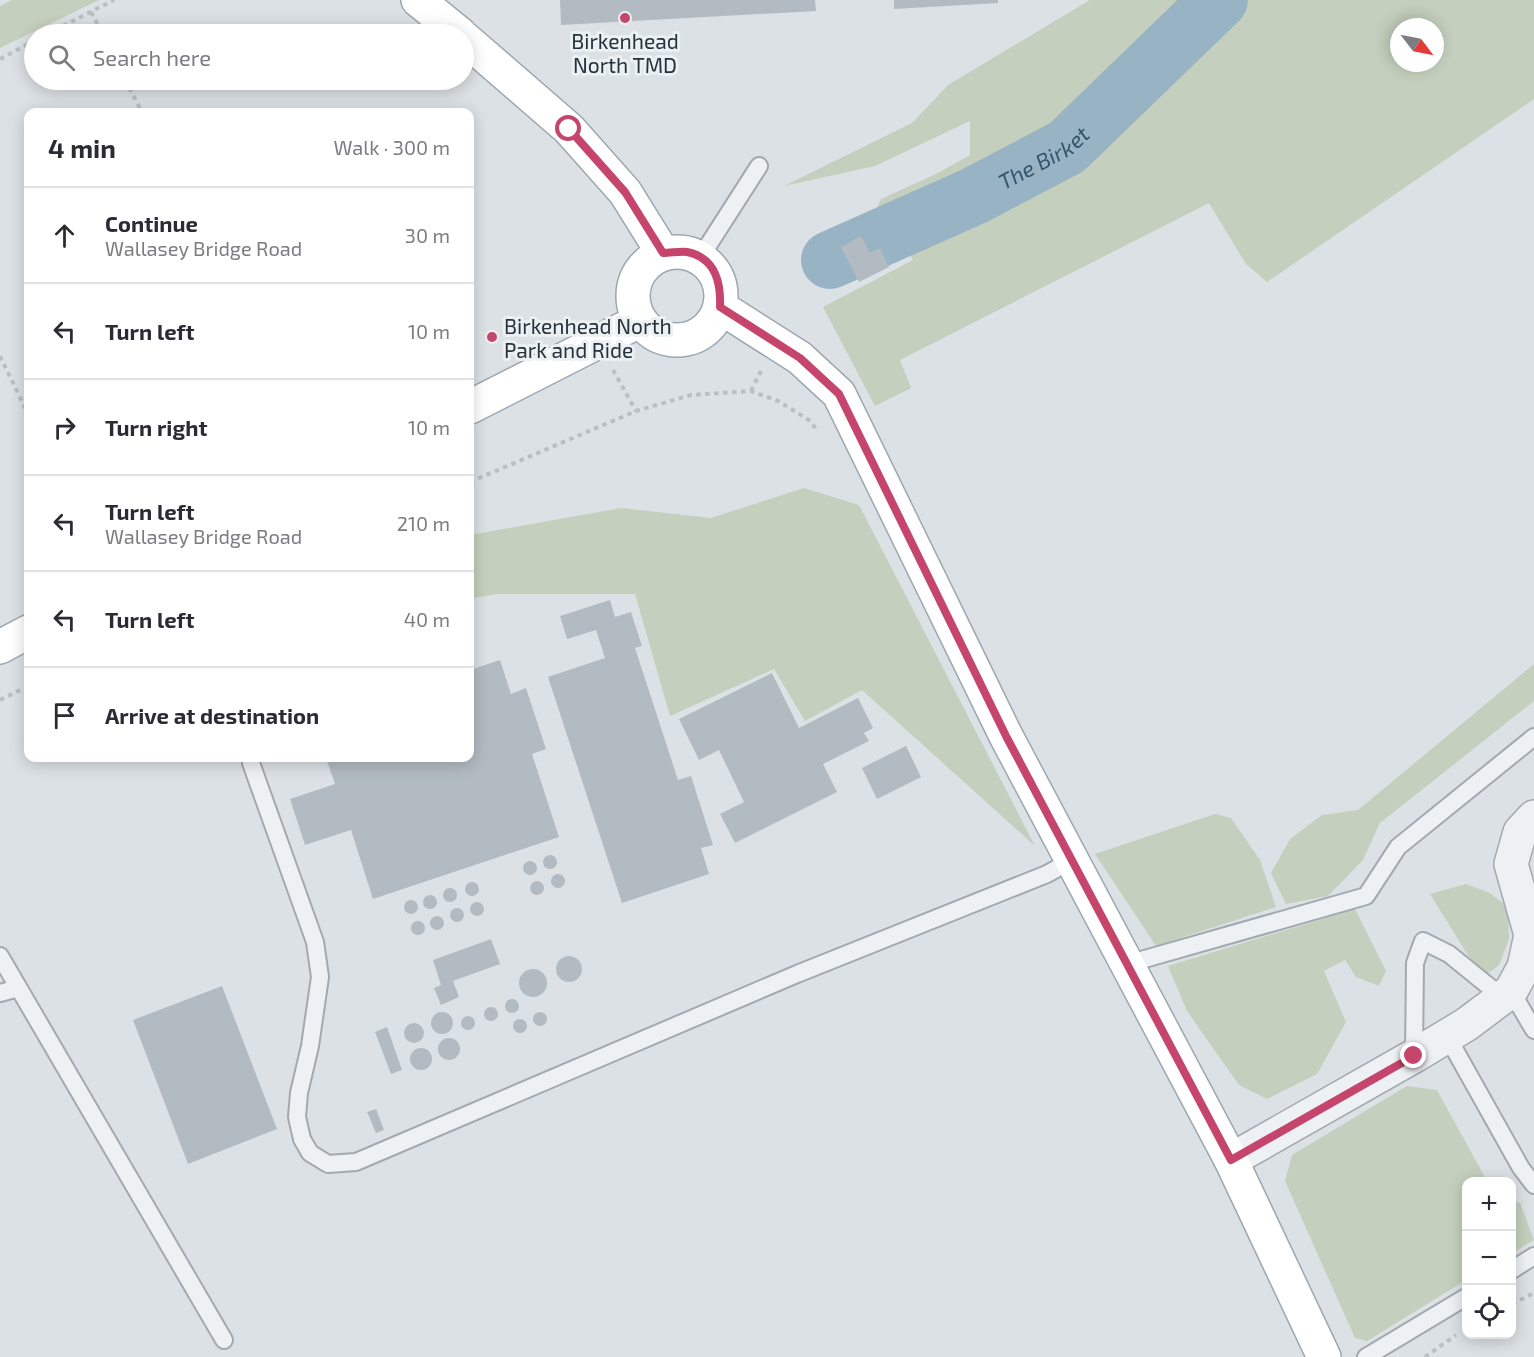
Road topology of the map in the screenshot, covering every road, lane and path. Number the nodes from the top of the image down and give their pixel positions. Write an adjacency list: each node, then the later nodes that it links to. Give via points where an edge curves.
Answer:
1 (114, 0): 3 (path)
2 (418, 0): 6 (main road)
3 (91, 12): 4 (path); 5 (path)
4 (67, 24)
5 (98, 24)
6 (448, 24)
7 (24, 46): 9 (path)
8 (474, 47): 13 (main road, via 569,129 625,192)
9 (0, 58)
10 (130, 90): 11 (path)
11 (140, 108)
12 (759, 166): 14 (lane)
13 (663, 253): 14 (main road, via 686,252); 16 (main road, via 644,264 636,276 633,308)
14 (700, 258): 15 (main road, via 714,271 721,286)
15 (720, 307): 16 (main road, via 703,332 685,340 670,341 655,335); 31 (main road, via 800,358 839,394 1006,736)
16 (639, 321): 17 (main road)
17 (597, 342): 19 (main road); 21 (path)
18 (0, 356): 20 (path)
19 (474, 405)
20 (24, 406)
21 (636, 411): 22 (path, via 691,395 751,391 778,401); 23 (path)
22 (823, 435)
23 (474, 480)
24 (24, 634): 25 (main road)
25 (0, 646)
26 (24, 688): 27 (path)
27 (0, 700)
28 (1534, 737): 33 (lane, via 1398,846 1366,896)
29 (251, 763): 31 (lane, via 315,942 320,977 297,1117 310,1153 328,1164 356,1162 797,974 1047,874)
30 (1534, 817): 36 (street, via 1520,832 1511,864 1531,935 1524,967)
31 (1072, 860): 33 (main road)
32 (0, 956): 34 (lane)
33 (1127, 964): 40 (main road)
34 (18, 988): 35 (lane); 48 (lane)
35 (0, 993)
36 (1506, 994): 37 (lane); 38 (street); 39 (lane, via 1449,954 1423,941 1415,963)
37 (1534, 1030)
38 (1447, 1036): 39 (street); 41 (lane)
39 (1414, 1056): 40 (street)
40 (1231, 1160): 49 (main road)
41 (1534, 1185)
42 (1534, 1256): 43 (lane)
43 (1516, 1267)
44 (1534, 1293): 46 (path)
45 (1462, 1300): 50 (lane)
46 (1516, 1302)
47 (1458, 1333): 51 (path)
48 (224, 1340)
49 (1324, 1357)
50 (1366, 1357)
51 (1425, 1357)

